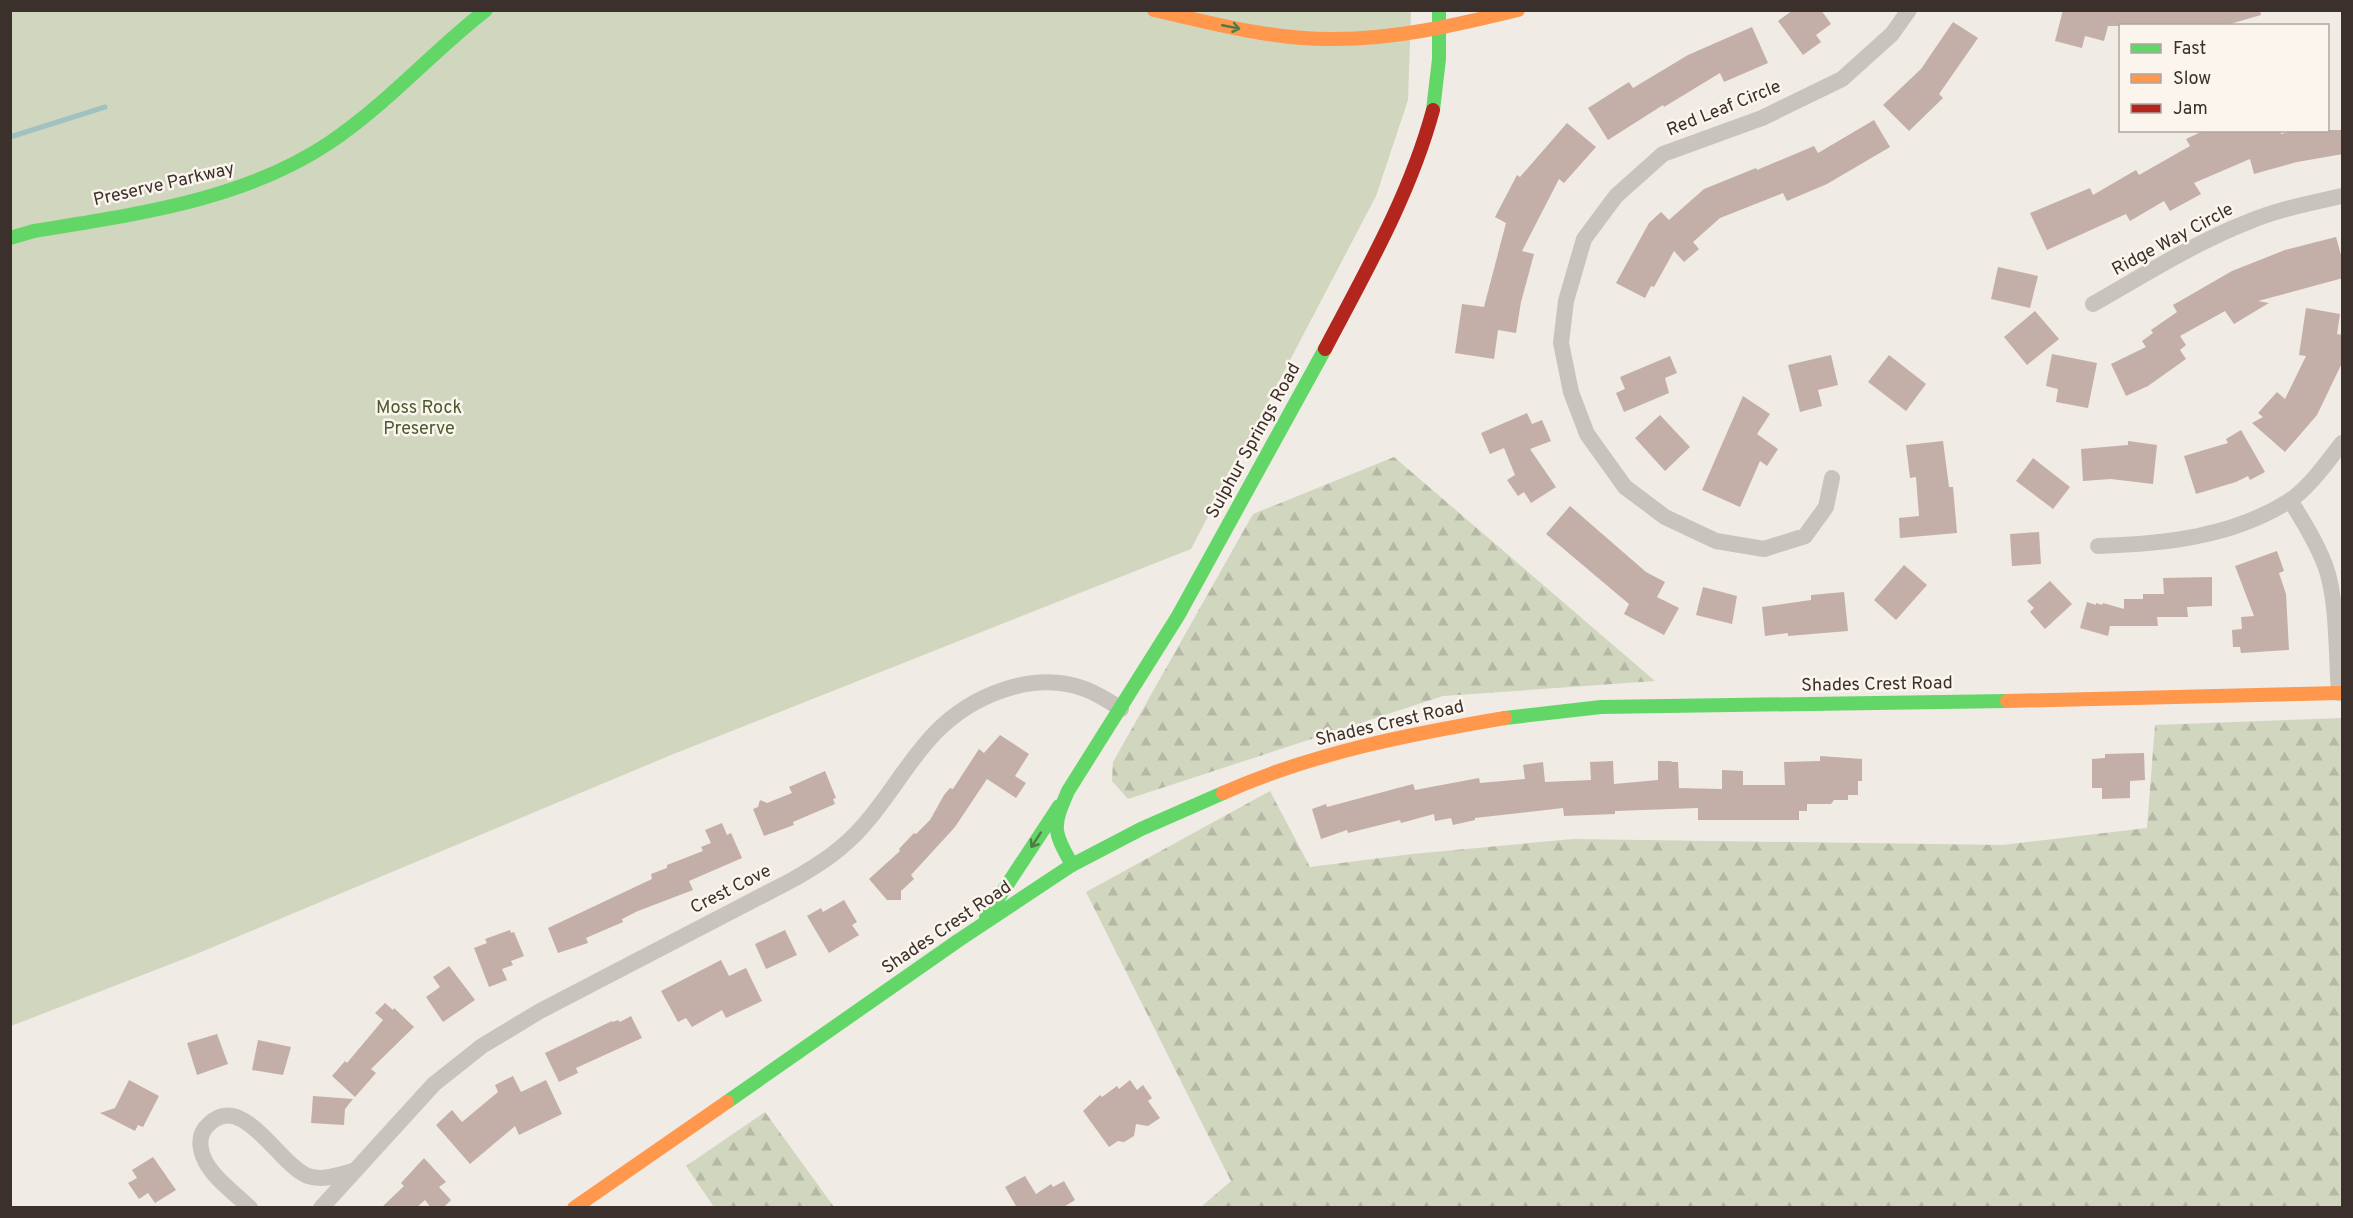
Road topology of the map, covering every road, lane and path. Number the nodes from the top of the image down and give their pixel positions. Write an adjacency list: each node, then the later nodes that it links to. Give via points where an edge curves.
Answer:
1 (486, 10): 8 (street, Preserve Parkway, via 361,119 327,144 266,178 208,197)
2 (1154, 10): 6 (street, one-way to 6, via 1288,36 1351,39)
3 (1439, 10): 6 (street, Sulphur Springs Road)
4 (1518, 10): 6 (street)
5 (1909, 10): 11 (street, Red Leaf Circle, via 1892,34 1842,79 1762,118 1663,154 1616,196 1584,239 1566,301 1561,343 1571,392 1587,434 1625,487 1665,517 1716,541 1764,549 1805,536 1826,507)
6 (1439, 29): 15 (street, Sulphur Springs Road, via 1435,101 1423,147 1393,220 1227,528)
7 (2343, 196): 9 (street, Ridge Way Circle, via 2278,211 2240,225)
8 (10, 238)
9 (2093, 304)
10 (2343, 443): 12 (street)
11 (1832, 478)
12 (2290, 500): 13 (street, via 2206,536); 14 (street, via 2309,531 2330,584)
13 (2098, 546)
14 (2341, 693): 17 (street, Shades Crest Road, via 1601,707 1525,715 1373,744 1298,765 1191,805)
15 (1121, 709): 16 (street, Sulphur Springs Road); 19 (street, Crest Cove, via 1084,688 1047,682 1022,685 972,704 935,733 862,827 821,863 506,1030 434,1084)
16 (1068, 791): 17 (street, Sulphur Springs Road, via 1056,818 1058,839); 18 (street, one-way to 18)
17 (1072, 865): 18 (street, Shades Crest Road)
18 (980, 926): 22 (street, Shades Crest Road)
19 (354, 1171): 20 (street, via 330,1178 308,1176 251,1126 238,1117 222,1116 203,1130 200,1148 206,1163); 21 (street, Crest Cove)
20 (250, 1208)
21 (321, 1208)
22 (574, 1208)

